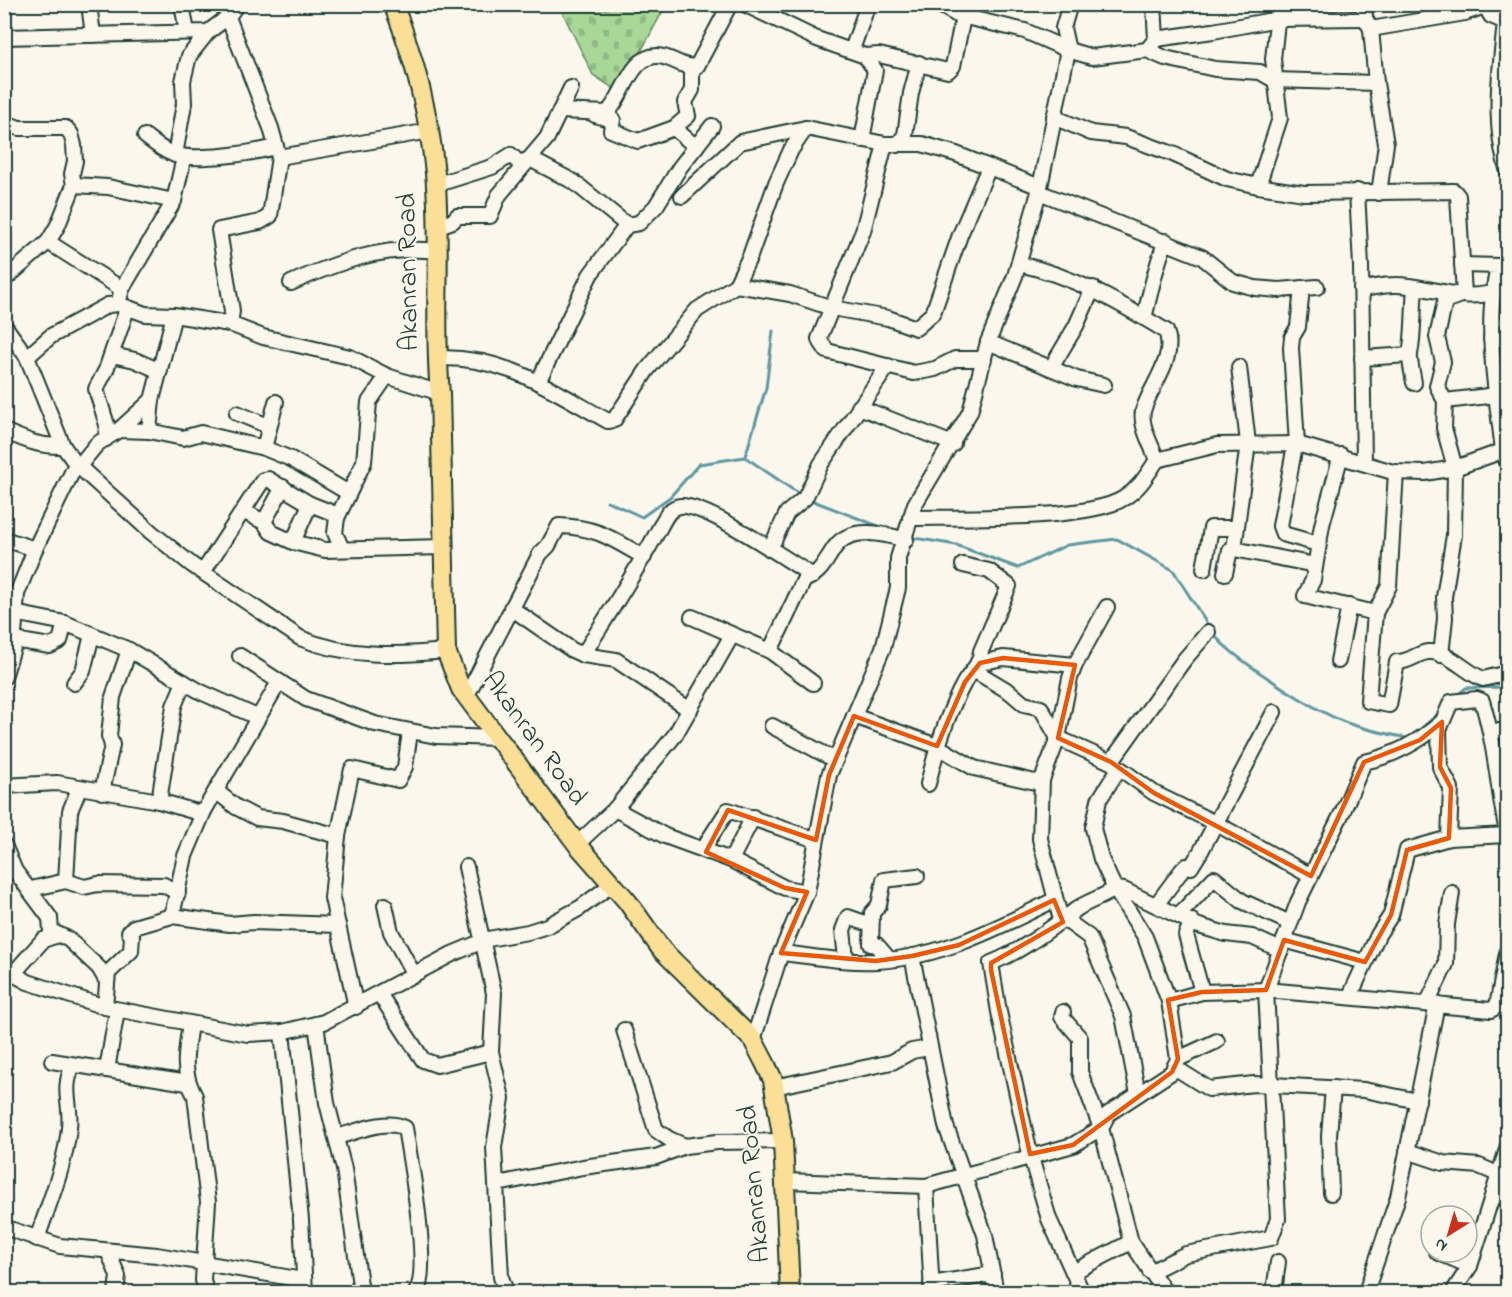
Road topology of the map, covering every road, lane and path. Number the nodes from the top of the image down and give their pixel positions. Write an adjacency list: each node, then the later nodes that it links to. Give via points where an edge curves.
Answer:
1 (89, 4): 19 (street)
2 (182, 4): 17 (street)
3 (237, 4): 13 (street)
4 (393, 4): 39 (main road, Akanran Road, via 411,50)
5 (730, 4): 27 (street, via 701,62)
6 (744, 4): 22 (street, via 817,39)
7 (868, 4): 22 (street)
8 (938, 4): 14 (street)
9 (1070, 4): 24 (street, via 1063,27)
10 (1154, 4): 21 (street)
11 (1483, 5): 15 (street, via 1465,13); 16 (street, via 1491,16)
12 (1279, 12): 15 (street); 21 (street, via 1213,32); 28 (street)
13 (228, 17): 18 (street); 44 (street)
14 (963, 17): 24 (street, via 1025,31); 26 (street, via 953,66 948,71)
15 (1367, 17): 29 (street)
16 (1506, 23): 34 (street, via 1499,79)
17 (187, 32): 18 (street); 19 (street)
18 (208, 32): 45 (street, via 189,56 183,81)
19 (93, 35): 20 (street)
20 (4, 38)
21 (1156, 39): 23 (street)
22 (852, 50): 25 (street)
23 (1147, 50): 24 (street, via 1092,57); 28 (street, via 1215,69 1260,72)
24 (1068, 51): 33 (street)
25 (866, 56): 26 (street); 41 (street, via 875,70)
26 (920, 63): 42 (street, via 904,135)
27 (692, 67): 32 (street, via 663,56 647,58 638,65 612,108 606,113); 37 (street, via 692,90 685,102 688,116)
28 (1274, 80): 29 (street); 51 (street, via 1280,118)
29 (1376, 83): 54 (street, via 1386,144)
30 (571, 88): 31 (street)
31 (560, 111): 32 (street); 46 (street, via 547,138)
32 (589, 114): 37 (street, via 613,120 611,130 638,141)
33 (1054, 117): 51 (street, via 1091,133 1125,136 1227,179); 52 (street)
34 (1504, 120): 48 (street)
35 (4, 122): 49 (street, via 19,128 66,128 74,145)
36 (712, 126): 43 (street)
37 (674, 128): 43 (street)
38 (806, 128): 41 (street); 55 (street, via 740,142); 66 (street, via 776,183)
39 (430, 131): 44 (street); 50 (main road, Akanran Road)
40 (146, 136): 45 (street)
41 (862, 140): 42 (street)
42 (891, 145): 47 (street, via 922,144); 77 (street)
43 (696, 147): 57 (street, via 650,214 639,223)
44 (277, 152): 45 (street); 80 (street, via 270,216 260,222 219,230 232,311)
45 (180, 156): 56 (street)
46 (530, 159): 50 (street, via 519,164 511,155 492,167); 57 (street, via 574,182); 58 (street, via 499,195 490,216 458,216)
47 (989, 167): 52 (street); 77 (street, via 933,313 916,328 888,318)
48 (1508, 171)
49 (74, 185): 56 (street, via 108,187); 59 (street)
50 (435, 185): 58 (main road, Akanran Road)
51 (1258, 186): 53 (street, via 1304,193)
52 (1040, 189): 60 (street); 62 (street)
53 (1357, 191): 54 (street); 73 (street)
54 (1379, 193): 63 (street, via 1454,191 1458,196)
55 (682, 196)
56 (174, 201): 72 (street)
57 (627, 225): 96 (street, via 590,275)
58 (436, 227): 61 (main road, Akanran Road)
59 (48, 242): 64 (street); 72 (street)
60 (1166, 242): 71 (street, via 1202,257 1233,282 1255,288); 79 (street, via 1156,264)
61 (436, 251): 65 (street, via 413,248 354,257); 88 (main road, Akanran Road)
62 (1019, 264): 70 (street, via 1052,271); 84 (street)
63 (1462, 265): 74 (street, via 1499,266); 75 (street)
64 (4, 280)
65 (291, 283)
66 (736, 285): 77 (street, via 790,294); 96 (street, via 697,310 647,370 614,420 608,421)
67 (1508, 285): 74 (street)
68 (1317, 287): 71 (street)
69 (1415, 287): 73 (street); 75 (street); 86 (street, via 1413,345)
70 (1093, 288): 79 (street); 93 (street)
71 (1302, 288): 113 (street, via 1298,327 1291,348)
72 (122, 289): 76 (street)
73 (1361, 289): 89 (street)
74 (1495, 293): 75 (street); 82 (street)
75 (1464, 294): 102 (street, via 1445,302 1437,338 1443,362 1437,386)
76 (123, 306): 78 (street, via 145,314); 85 (street); 87 (street, via 108,305 51,336)
77 (832, 308): 91 (street, via 819,339 827,351)
78 (174, 315): 80 (street); 94 (street)
79 (1144, 318): 118 (street, via 1166,331 1170,340 1143,412)
80 (230, 324): 95 (street, via 263,337 350,357)
81 (4, 325): 87 (street)
82 (1491, 339): 83 (street); 100 (street)
83 (1508, 339)
84 (988, 342): 90 (street); 93 (street)
85 (112, 355): 94 (street); 110 (street, via 96,389 107,425)
86 (1409, 355): 89 (street); 97 (street)
87 (27, 357): 114 (street)
88 (437, 358): 96 (street, via 461,357 505,366); 99 (main road, Akanran Road)
89 (1362, 358): 119 (street)
90 (984, 359): 91 (street, via 955,359 935,369 914,373); 112 (street, via 970,412)
91 (888, 366): 104 (street)
92 (1239, 367): 111 (street)
93 (1051, 368): 98 (street)
94 (160, 371): 101 (street)
95 (387, 376): 99 (street); 124 (street, via 369,402 364,462)
96 (538, 382)
97 (1414, 383)
98 (1104, 385)
99 (440, 393): 135 (main road, Akanran Road)
100 (1497, 395): 102 (street); 117 (street)
101 (152, 400): 108 (street); 109 (street)
102 (1444, 401): 121 (street, via 1444,428)
103 (276, 402): 106 (street)
104 (859, 408): 112 (street); 138 (street, via 821,464 805,498 787,513)
105 (237, 413): 106 (street)
106 (268, 426): 115 (street)
107 (4, 430): 114 (street, via 46,447)
108 (119, 430): 109 (street); 110 (street)
109 (149, 431): 115 (street, via 183,438 201,433)
110 (106, 439): 120 (street)
111 (1248, 443): 113 (street); 118 (street, via 1216,445); 129 (street)
112 (953, 444): 130 (street, via 935,468)
113 (1296, 445): 116 (street); 133 (street, via 1280,526 1283,534)
114 (63, 446): 120 (street)
115 (264, 448): 124 (street)
116 (1341, 455): 119 (street); 133 (street)
117 (1506, 455): 121 (street)
118 (1157, 460): 130 (street, via 1141,486 1123,500 1101,508)
119 (1364, 463): 122 (street)
120 (78, 465): 136 (street); 144 (street, via 151,532)
121 (1455, 468): 122 (street); 162 (street, via 1454,535 1443,597)
122 (1396, 472): 151 (street, via 1389,586)
123 (283, 487): 125 (street); 126 (street, via 263,480); 128 (street)
124 (348, 492): 127 (street)
125 (310, 504): 127 (street); 132 (street)
126 (243, 511): 128 (street); 144 (street)
127 (337, 518): 137 (street, via 335,533)
128 (264, 522): 132 (street, via 271,532)
129 (1235, 528): 134 (street, via 1211,528); 139 (street)
130 (907, 532): 146 (street, via 852,537 836,546 828,563); 176 (street, via 898,558 898,588 883,648)
131 (4, 539): 136 (street)
132 (293, 542): 137 (street, via 325,550)
133 (1318, 544): 142 (street)
134 (1209, 545): 139 (street); 143 (street)
135 (443, 547): 137 (street); 159 (main road, Akanran Road)
136 (34, 549): 150 (street)
137 (342, 549)
138 (770, 549): 140 (street, via 711,516 677,506 668,512); 146 (street)
139 (1232, 550): 142 (street); 145 (street)
140 (644, 557): 149 (street, via 603,533 583,526 559,526); 161 (street)
141 (963, 565): 166 (street, via 989,571 1009,586)
142 (1315, 565): 147 (street, via 1305,596)
143 (1204, 569)
144 (203, 572): 159 (street, via 311,643 375,654)
145 (1225, 573)
146 (813, 576): 160 (street, via 804,580)
147 (1349, 606): 151 (street); 164 (street)
148 (1107, 607): 165 (street)
149 (511, 608): 161 (street); 173 (street)
150 (11, 613): 153 (street); 157 (street)
151 (1375, 613): 162 (street, via 1368,701 1389,705 1397,662 1426,652)
152 (692, 617): 156 (street)
153 (65, 623): 155 (street); 157 (street, via 60,641 50,646)
154 (1208, 633): 187 (street, via 1184,660)
155 (92, 635): 158 (street); 171 (street, via 83,671)
156 (732, 635): 160 (street); 174 (street)
157 (14, 640): 168 (street)
158 (129, 650): 169 (street); 193 (street, via 113,697 109,736 112,745)
159 (446, 651): 173 (main road, Akanran Road)
160 (770, 651): 172 (street)
161 (583, 655): 174 (street, via 616,660)
162 (1441, 655): 167 (street, via 1483,680)
163 (240, 656): 170 (street)
164 (1338, 661)
165 (1075, 665): 166 (street, via 1015,658); 184 (street)
166 (977, 667): 184 (street, via 1024,704 1041,708); 185 (street, via 965,682)
167 (1508, 673)
168 (4, 677)
169 (184, 682): 177 (street); 194 (street, via 174,705)
170 (279, 682): 177 (street); 182 (street, via 306,699)
171 (74, 683)
172 (813, 683)
173 (465, 697): 183 (main road, Akanran Road)
174 (690, 710): 195 (street, via 675,735)
175 (1274, 712): 198 (street)
176 (854, 716): 185 (street); 186 (street)
177 (257, 717): 192 (street)
178 (1442, 722): 180 (street, via 1451,702 1477,699 1482,701); 201 (street, via 1440,767 1451,788); 209 (street, via 1420,740 1364,762)
179 (772, 726): 186 (street)
180 (1491, 731): 181 (street); 199 (street)
181 (1508, 731)
182 (410, 732): 183 (street); 200 (street, via 405,767 398,780 352,769)
183 (498, 738): 203 (main road, Akanran Road)
184 (1058, 738): 187 (street); 188 (street)
185 (937, 746): 188 (street, via 987,773); 189 (street)
186 (835, 760): 202 (street)
187 (1114, 766): 198 (street, via 1154,793); 213 (street, via 1099,800 1094,828 1101,859)
188 (1042, 780): 217 (street, via 1040,839)
189 (928, 784)
190 (4, 786): 191 (street, via 57,783)
191 (79, 789): 193 (street); 210 (street, via 70,811)
192 (216, 791): 196 (street); 200 (street, via 256,818)
193 (102, 792): 194 (street)
194 (159, 801): 196 (street)
195 (615, 809): 203 (street); 205 (street, via 665,836)
196 (204, 811): 215 (street, via 186,856)
197 (753, 817): 202 (street); 205 (street, via 728,810 708,841); 206 (street)
198 (1215, 823): 209 (street); 218 (street, via 1191,867 1182,870)
199 (1507, 831): 201 (street)
200 (338, 836): 225 (street, via 332,898)
201 (1449, 838): 235 (street, via 1407,850 1391,915)
202 (816, 840): 214 (street)
203 (577, 844): 211 (main road, Akanran Road)
204 (4, 845): 212 (street, via 15,871)
205 (706, 852): 206 (street)
206 (731, 860): 214 (street, via 785,888)
207 (466, 867): 228 (street)
208 (917, 876): 226 (street, via 884,880)
209 (1311, 876): 224 (street)
210 (66, 881): 212 (street); 215 (street, via 84,887 164,885)
211 (611, 885): 228 (street, via 547,926); 252 (main road, Akanran Road, via 662,950)
212 (31, 889): 227 (street, via 50,918 51,931)
213 (1115, 889): 218 (street); 222 (street); 243 (street, via 1145,937)
214 (807, 892): 231 (street)
215 (178, 893): 221 (street)
216 (1452, 893): 244 (street, via 1446,964)
217 (1054, 900): 222 (street); 232 (street, via 959,945)
218 (1156, 904): 220 (street)
219 (385, 905): 237 (street, via 391,932)
220 (1179, 915): 223 (street); 224 (street, via 1214,878 1242,901)
221 (172, 916): 225 (street, via 230,924); 238 (street, via 134,927 129,932 131,951 119,959)
222 (1065, 919): 264 (street, via 1089,936 1124,1016); 272 (street, via 992,963 991,969)
223 (1192, 921): 229 (street, via 1226,934); 240 (street, via 1186,935)
224 (1290, 923): 229 (street)
225 (338, 925): 245 (street)
226 (871, 925): 233 (street, via 848,917 843,930); 234 (street, via 871,944 877,945)
227 (58, 935): 236 (street, via 43,940); 238 (street, via 68,939 99,968)
228 (482, 942): 237 (street); 255 (street, via 494,993)
229 (1282, 945): 235 (street); 239 (street)
230 (1508, 948): 244 (street, via 1497,1006 1491,1010)
231 (781, 953): 233 (street); 252 (street)
232 (912, 956): 234 (street); 254 (street)
233 (846, 959): 234 (street)
234 (889, 959)
235 (1365, 962): 242 (street)
236 (9, 971): 246 (street, via 28,982)
237 (414, 975): 241 (street)
238 (106, 980): 246 (street)
239 (1266, 990): 240 (street); 242 (street); 261 (street)
240 (1202, 992): 243 (street)
241 (380, 994): 245 (street); 255 (street, via 423,1060 437,1065)
242 (1350, 996): 244 (street)
243 (1169, 1001): 257 (street)
244 (1432, 1004): 265 (street)
245 (356, 1007): 249 (street)
246 (111, 1008): 248 (street); 259 (street)
247 (1063, 1012): 266 (street, via 1062,1017 1080,1038 1080,1072)
248 (190, 1024): 251 (street, via 248,1034); 260 (street, via 184,1065)
249 (316, 1024): 251 (street); 267 (street, via 327,1103)
250 (624, 1030): 269 (street, via 656,1130)
251 (282, 1032): 293 (street)
252 (753, 1040): 262 (main road, Akanran Road)
253 (1217, 1041): 257 (street)
254 (929, 1048): 262 (street, via 912,1051 892,1062); 273 (street, via 946,1126)
255 (490, 1052): 276 (street, via 502,1098 495,1133)
256 (52, 1061): 258 (street)
257 (1176, 1063): 261 (street, via 1209,1089); 264 (street, via 1162,1079)
258 (73, 1065): 259 (street); 283 (street, via 65,1094 70,1125 64,1158)
259 (107, 1070): 260 (street)
260 (187, 1083): 286 (street, via 195,1096 205,1169)
261 (1273, 1085): 263 (street); 291 (street, via 1278,1218 1271,1238 1186,1254)
262 (774, 1087): 268 (main road, Akanran Road)
263 (1333, 1088): 265 (street); 278 (street, via 1329,1136)
264 (1138, 1094): 266 (street, via 1108,1114)
265 (1418, 1101): 271 (street)
266 (1101, 1128): 272 (street, via 1073,1145); 284 (street)
267 (337, 1137): 297 (street); 298 (street, via 387,1124 405,1128 416,1191 421,1274)
268 (783, 1141): 269 (street); 275 (main road, Akanran Road)
269 (685, 1146): 276 (street, via 656,1157)
270 (1508, 1146): 274 (street)
271 (1407, 1151): 274 (street, via 1443,1163 1479,1166); 305 (street, via 1398,1197)
272 (1030, 1154): 273 (street); 290 (street, via 1049,1219)
273 (962, 1174): 277 (street); 292 (street, via 985,1235)
274 (1500, 1175): 279 (street)
275 (785, 1181): 277 (street); 300 (main road, Akanran Road)
276 (497, 1184): 299 (street, via 501,1277)
277 (926, 1186): 294 (street)
278 (1331, 1192)
279 (1493, 1193): 280 (street); 282 (street)
280 (1508, 1200)
281 (4, 1227): 283 (street)
282 (1479, 1227)
283 (36, 1239): 285 (street)
284 (1131, 1242): 290 (street); 291 (street)
285 (108, 1251): 286 (street); 295 (street, via 118,1276)
286 (205, 1262): 293 (street); 296 (street)
287 (1278, 1262): 304 (street)
288 (1465, 1264): 289 (street)
289 (1470, 1266): 306 (street)
290 (1073, 1272): 302 (street)
291 (1150, 1272): 303 (street)
292 (993, 1274): 294 (street); 301 (street)
293 (304, 1286)
294 (932, 1288)
295 (116, 1293)
296 (206, 1293)
297 (361, 1293)
298 (416, 1293)
299 (506, 1293)
300 (790, 1293)
301 (996, 1293)
302 (1082, 1293)
303 (1165, 1293)
304 (1274, 1293)
305 (1366, 1293)
306 (1453, 1293)

